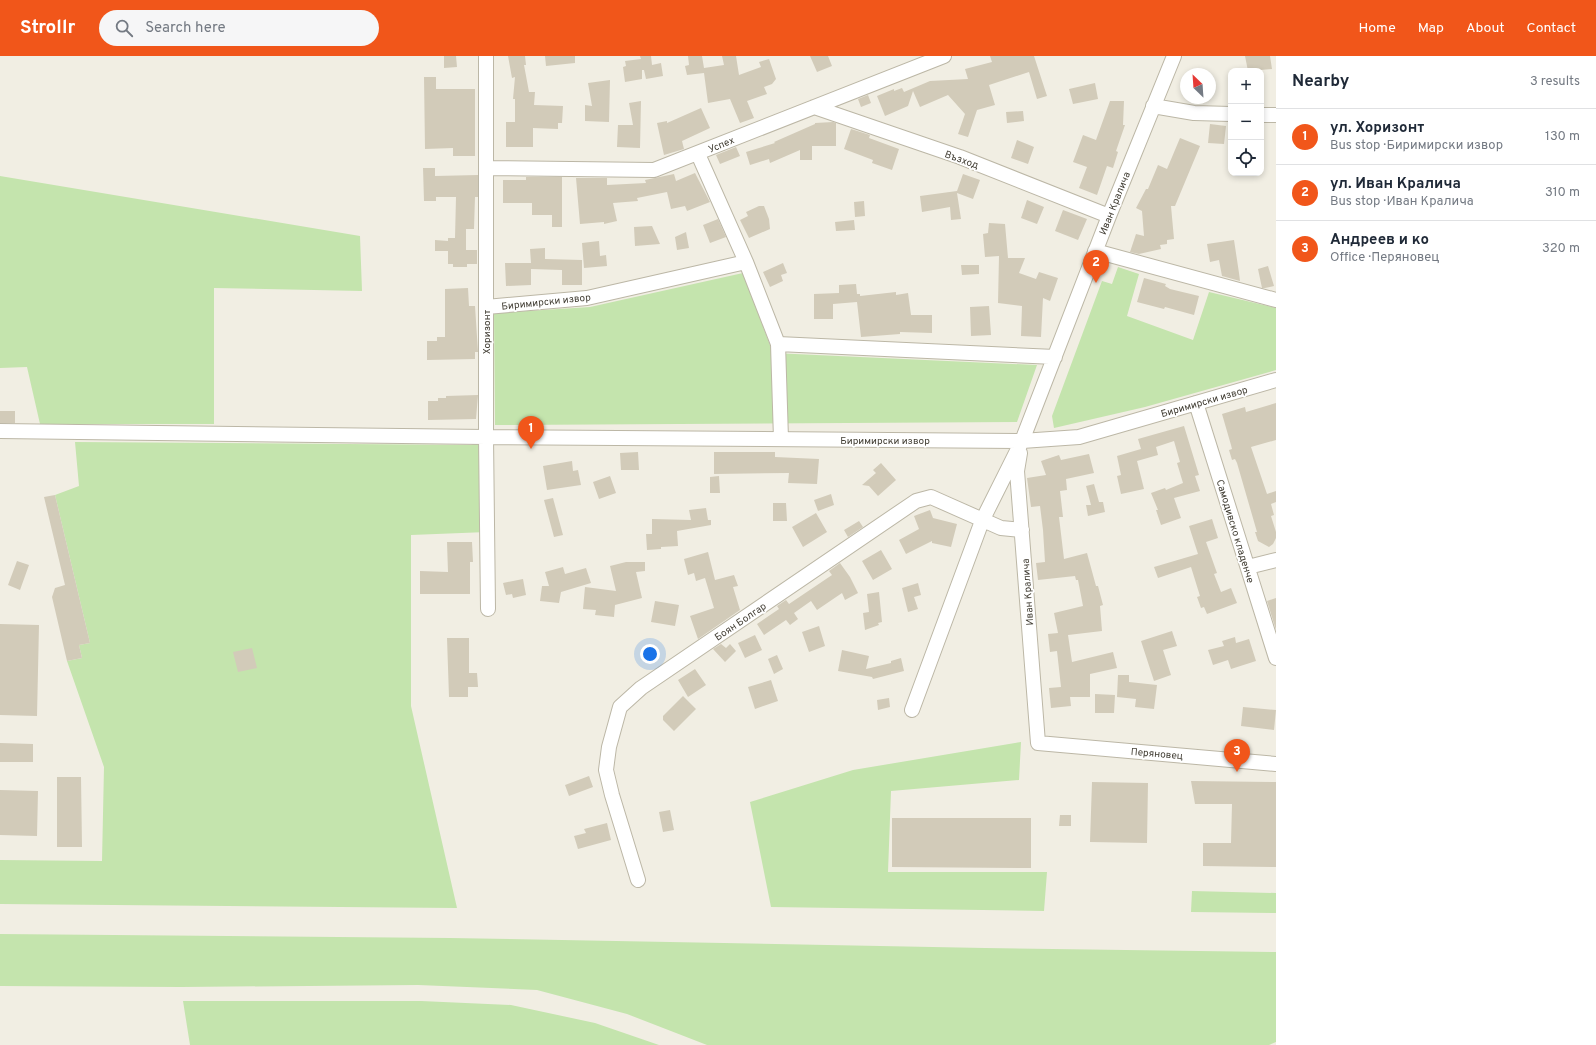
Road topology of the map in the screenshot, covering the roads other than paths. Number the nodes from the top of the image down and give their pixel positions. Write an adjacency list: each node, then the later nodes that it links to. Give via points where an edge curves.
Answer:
1 (486, 56): 10 (street, Хоризонт)
2 (944, 56): 5 (street, Успех)
3 (1174, 56): 4 (street, Иван Кралича)
4 (1153, 106): 6 (street, via 1194,113); 11 (street, Иван Кралича)
5 (814, 107): 9 (street, Успех); 11 (street, Възход, via 960,158)
6 (1228, 114)
7 (1264, 115): 8 (street)
8 (1276, 116)
9 (698, 154): 10 (street, Успех, via 654,170); 13 (street)
10 (486, 168): 15 (street, Хоризонт)
11 (1109, 216): 12 (street, Иван Кралича)
12 (1095, 250): 14 (street); 17 (street, Иван Кралича)
13 (746, 262): 15 (street, Биримирски извор, via 587,298); 16 (street)
14 (1276, 300)
15 (486, 307): 21 (street, Хоризонт)
16 (778, 344): 17 (street); 22 (street)
17 (1055, 357): 23 (street, Иван Кралича)
18 (1276, 380): 19 (street, Биримирски извор)
19 (1196, 403): 23 (street, Биримирски извор, via 1078,437); 27 (street, Самодивско кладенче)
20 (0, 431): 21 (street, Биримирски извор)
21 (486, 437): 22 (street, Биримирски извор); 28 (street, Хоризонт)
22 (781, 439): 23 (street, Биримирски извор)
23 (1022, 441): 24 (street, Иван Кралича); 25 (street, Иван Кралича, via 1017,471)
24 (982, 521): 25 (street, Боян Болгар, via 1001,528); 30 (street, Иван Кралича); 33 (street, Боян Болгар, via 931,497 916,501 641,688 620,707 608,747 606,770)
25 (1022, 530): 31 (street, Иван Кралича)
26 (1276, 560): 27 (street)
27 (1248, 567): 29 (street, Самодивско кладенче)
28 (488, 609)
29 (1276, 658)
30 (912, 710)
31 (1038, 743): 32 (street, Перяновец)
32 (1276, 764)
33 (638, 880)

